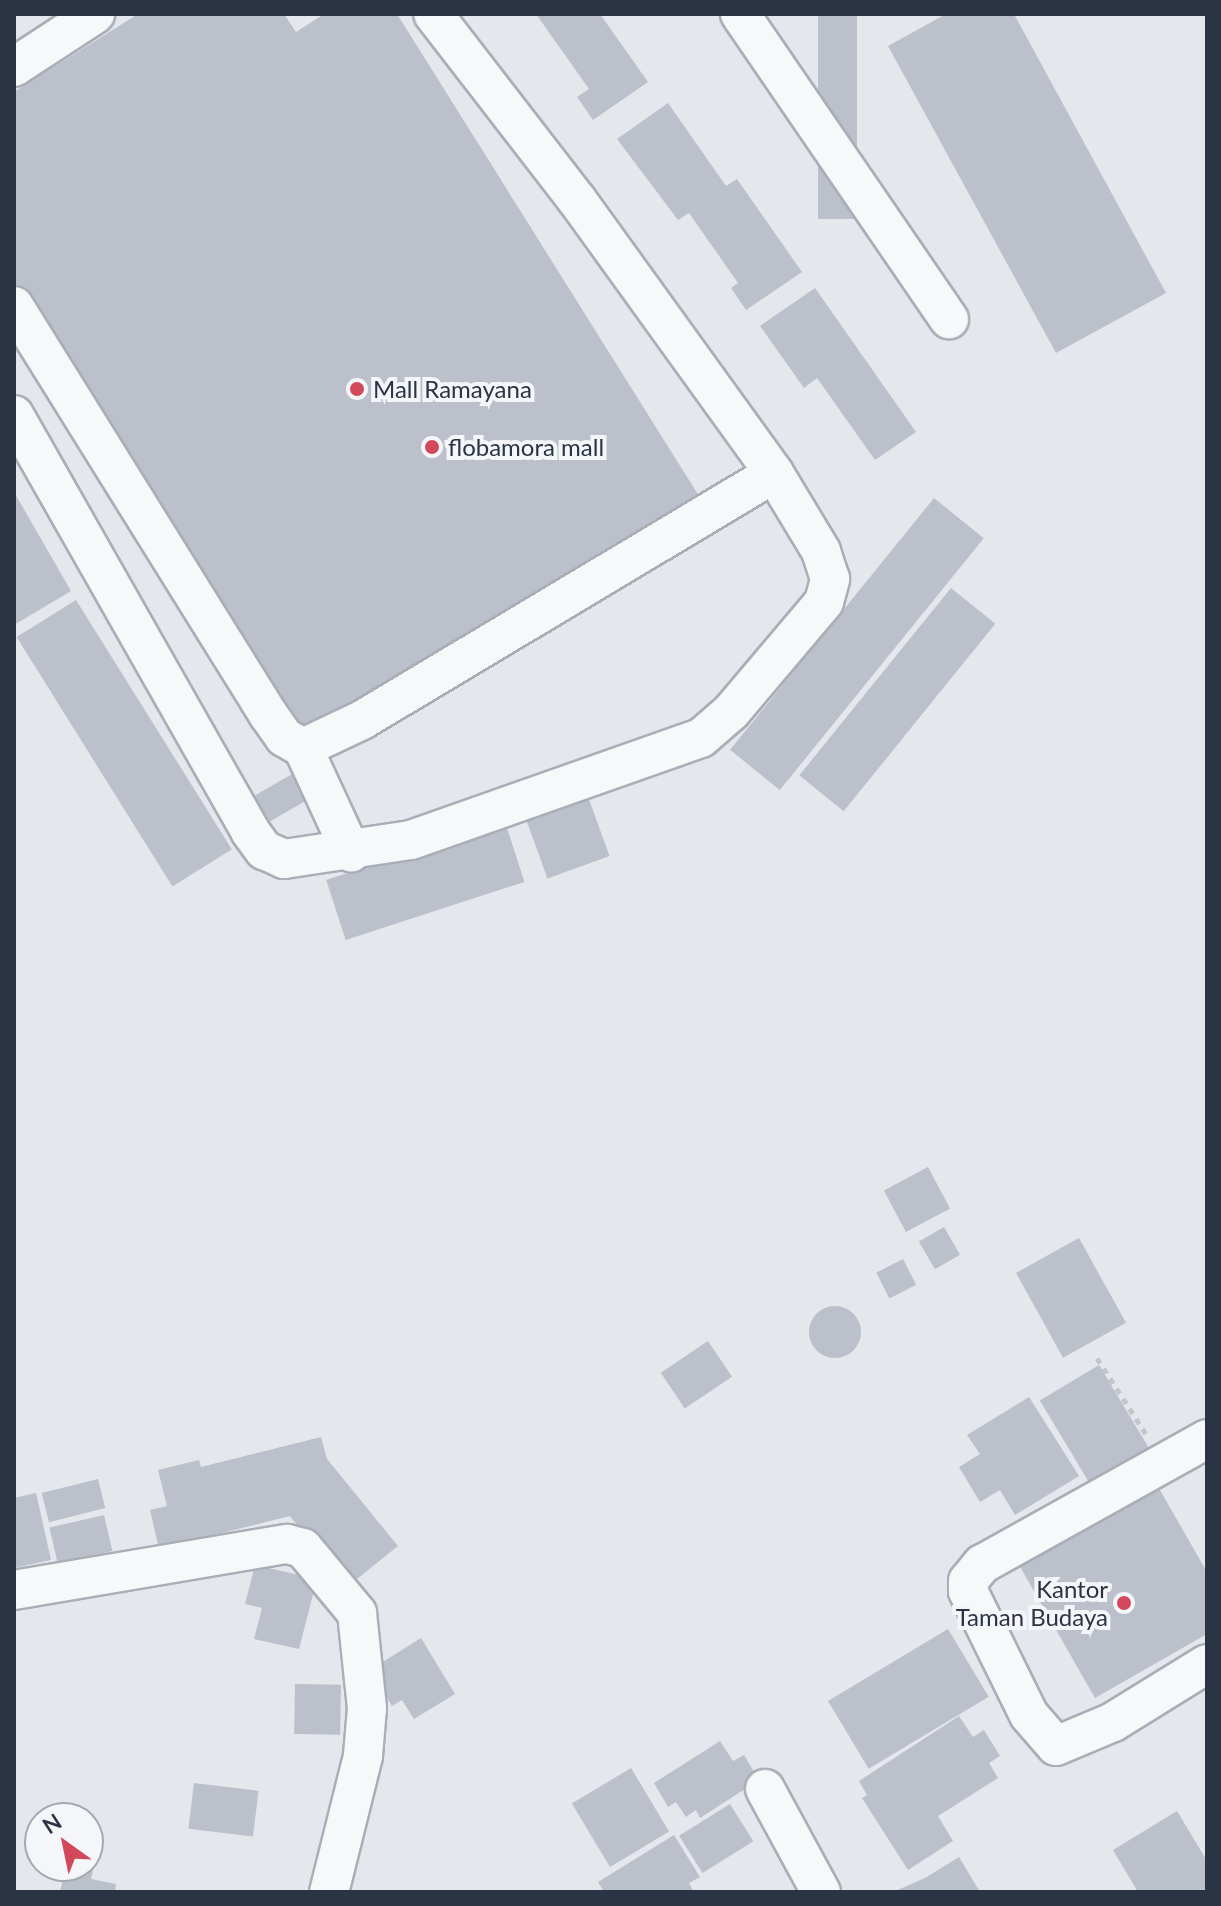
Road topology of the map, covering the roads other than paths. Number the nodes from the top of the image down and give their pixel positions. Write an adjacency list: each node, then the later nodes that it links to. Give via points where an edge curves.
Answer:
1 (95, 14): 4 (street)
2 (433, 14): 8 (street, via 577,200)
3 (740, 14): 6 (street)
4 (18, 56)
5 (14, 306): 9 (street, via 268,714 284,737)
6 (949, 319)
7 (14, 415): 10 (street, via 264,850 284,859)
8 (774, 473): 9 (street, via 362,720); 10 (street, via 821,551 830,579 824,602 731,712 701,738 582,783 411,840)
9 (303, 748): 10 (street)
10 (351, 852)
11 (1207, 1439): 13 (street, via 982,1564 968,1581 968,1591 1029,1715 1056,1746 1113,1722)
12 (14, 1590): 15 (street, via 287,1544 303,1548 357,1613 367,1708 363,1756)
13 (1207, 1664)
14 (765, 1789): 16 (street)
15 (329, 1892)
16 (821, 1892)

